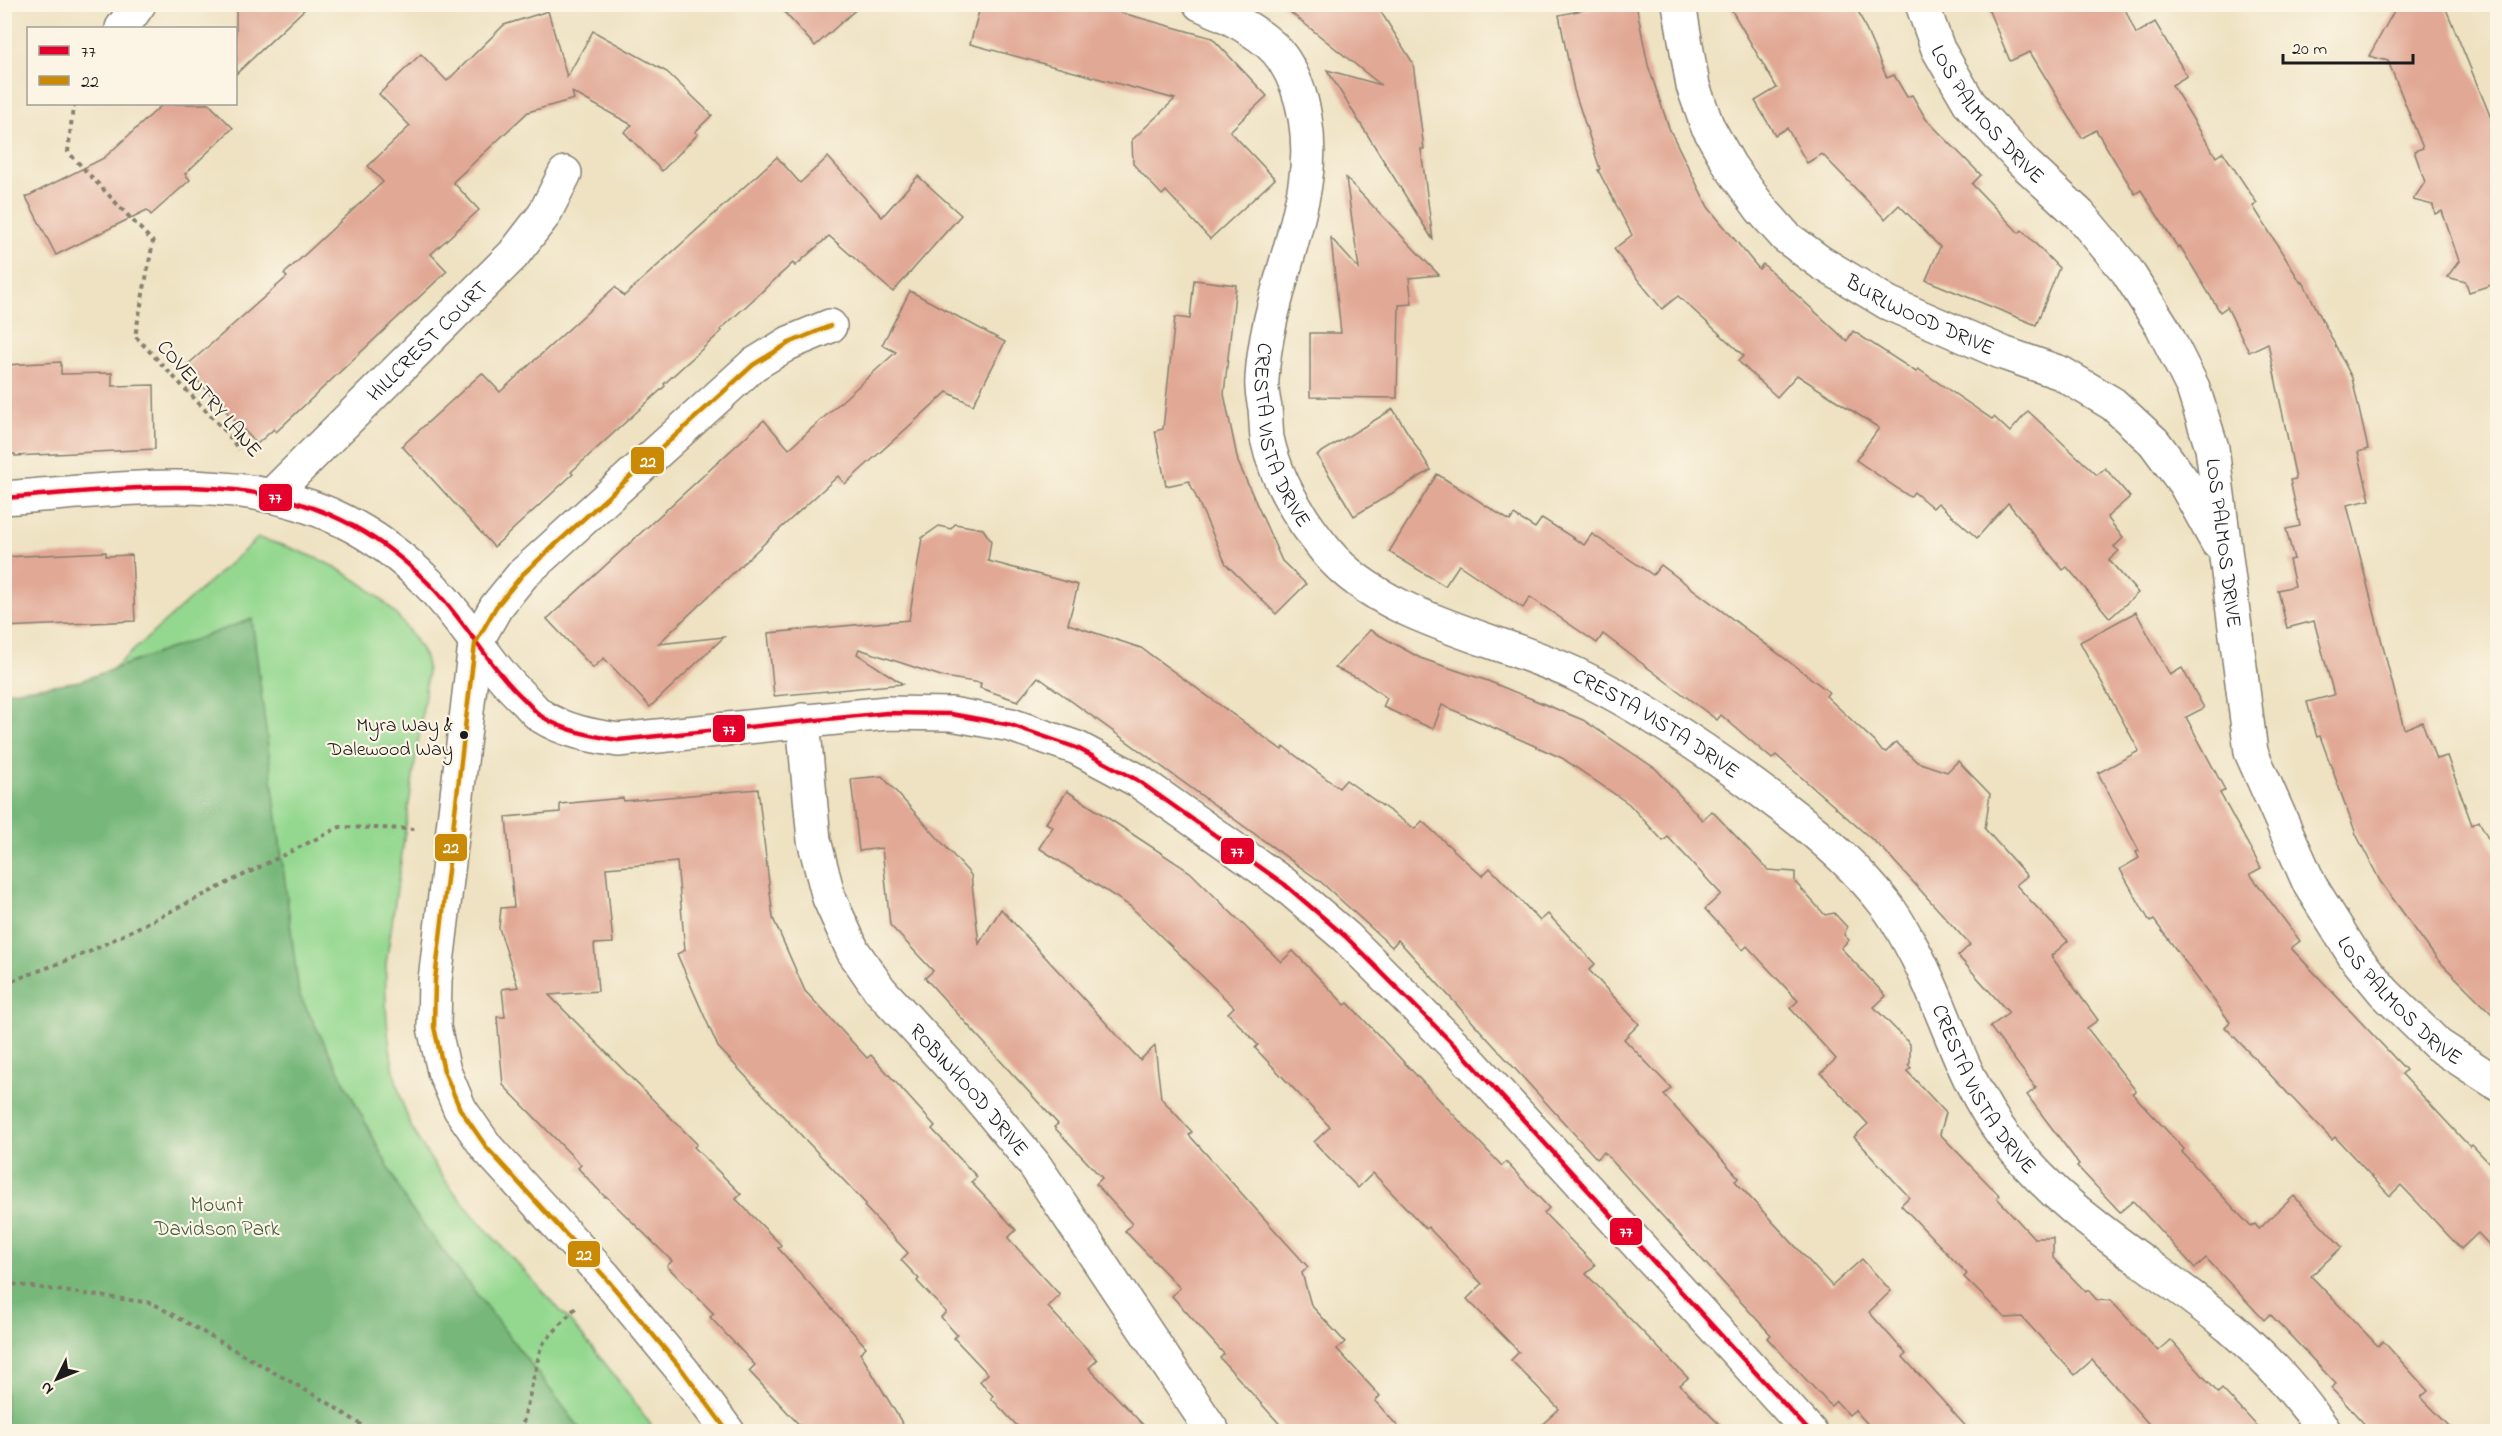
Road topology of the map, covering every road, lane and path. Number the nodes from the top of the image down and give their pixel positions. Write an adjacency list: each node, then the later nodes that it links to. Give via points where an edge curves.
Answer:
1 (139, 4): 5 (street)
2 (1200, 4): 24 (street, CRESTA VISTA DRIVE, via 1229,16 1281,55 1305,114 1306,183 1264,354 1261,384 1267,437 1282,483 1328,553 1344,570 1400,604 1605,689 1787,810 1844,859 1888,907 1918,959 1972,1085 2002,1134 2042,1181 2093,1226 2232,1329 2282,1378)
3 (1679, 4): 11 (street, BURLWOOD DRIVE, via 1693,86 1707,124 1730,166 1786,237 1887,303 2003,353 2061,373 2113,404 2154,442 2185,484 2212,529)
4 (1922, 4): 11 (street, LOS PALMOS DRIVE, via 1938,49 1970,104 2086,222 2127,271 2162,326 2193,388 2212,448)
5 (123, 27)
6 (75, 105): 9 (path, COVENTRY LANE, via 68,152 153,242 135,336 227,433)
7 (565, 173): 9 (street, HILLCREST COURT, via 544,215 513,255)
8 (830, 326): 12 (street, via 789,343 744,373 523,573 496,607)
9 (272, 495): 10 (street, via 208,486); 12 (street, via 336,517 397,555 455,613)
10 (4, 498)
11 (2229, 572): 16 (street, LOS PALMOS DRIVE, via 2252,752 2310,885 2355,957 2384,992 2438,1045)
12 (476, 644): 13 (street, via 508,685 541,716 578,733 618,740); 14 (street)
13 (803, 720): 22 (street, ROBINHOOD DRIVE, via 814,840 829,898 853,951 880,990 977,1095 1034,1164); 23 (street, via 887,713 951,714 1011,725 1077,748 1137,780 1284,884 1346,937 1462,1053)
14 (451, 835): 15 (path, via 404,827 340,828 89,952); 17 (street, via 435,980 434,1027 444,1071 460,1109 487,1148)
15 (4, 984)
16 (2498, 1084)
17 (604, 1277): 20 (path, via 541,1346); 21 (street)
18 (4, 1283): 19 (path, via 152,1303)
19 (372, 1431)
20 (521, 1431)
21 (728, 1431)
22 (1213, 1431)
23 (1810, 1431)
24 (2325, 1431)

